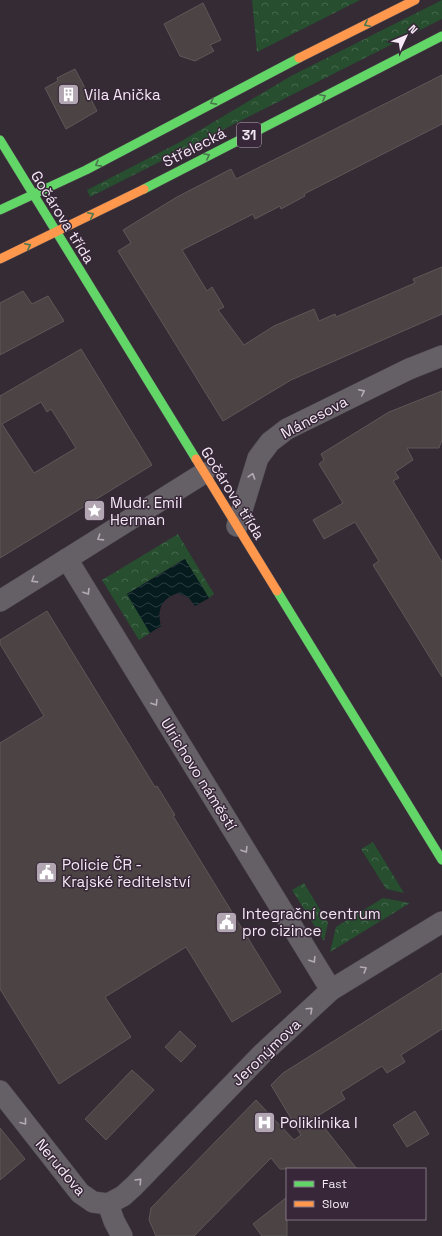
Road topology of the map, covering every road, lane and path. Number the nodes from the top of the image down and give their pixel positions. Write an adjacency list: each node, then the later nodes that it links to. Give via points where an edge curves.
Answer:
1 (415, 0): 4 (main road, Střelecká, one-way to 4, via 247,84)
2 (442, 36): 6 (main road, Střelecká / 31, one-way to 2)
3 (0, 140): 4 (main road, Gočárova třída)
4 (34, 196): 5 (main road, Střelecká); 6 (main road, Gočárova třída)
5 (0, 210)
6 (56, 232): 7 (main road, Střelecká / 31, one-way to 6); 9 (main road, Gočárova třída)
7 (0, 259)
8 (442, 356): 10 (street, Mánesova, one-way to 8, via 258,458 270,442 302,422 409,369)
9 (204, 473): 10 (main road, Gočárova třída); 11 (street, one-way to 11)
10 (237, 526): 13 (main road, Gočárova třída)
11 (67, 559): 12 (street, one-way to 12); 15 (street, Ulrichovo náměstí, one-way to 15)
12 (0, 601)
13 (442, 860)
14 (442, 922): 15 (street, Jeronýmova, one-way to 14)
15 (331, 990): 17 (street, Jeronýmova, one-way to 15, via 134,1186 262,1054)
16 (0, 1091): 17 (street, Nerudova, one-way to 17, via 80,1193 93,1202)
17 (108, 1204): 18 (street)
18 (122, 1236)

